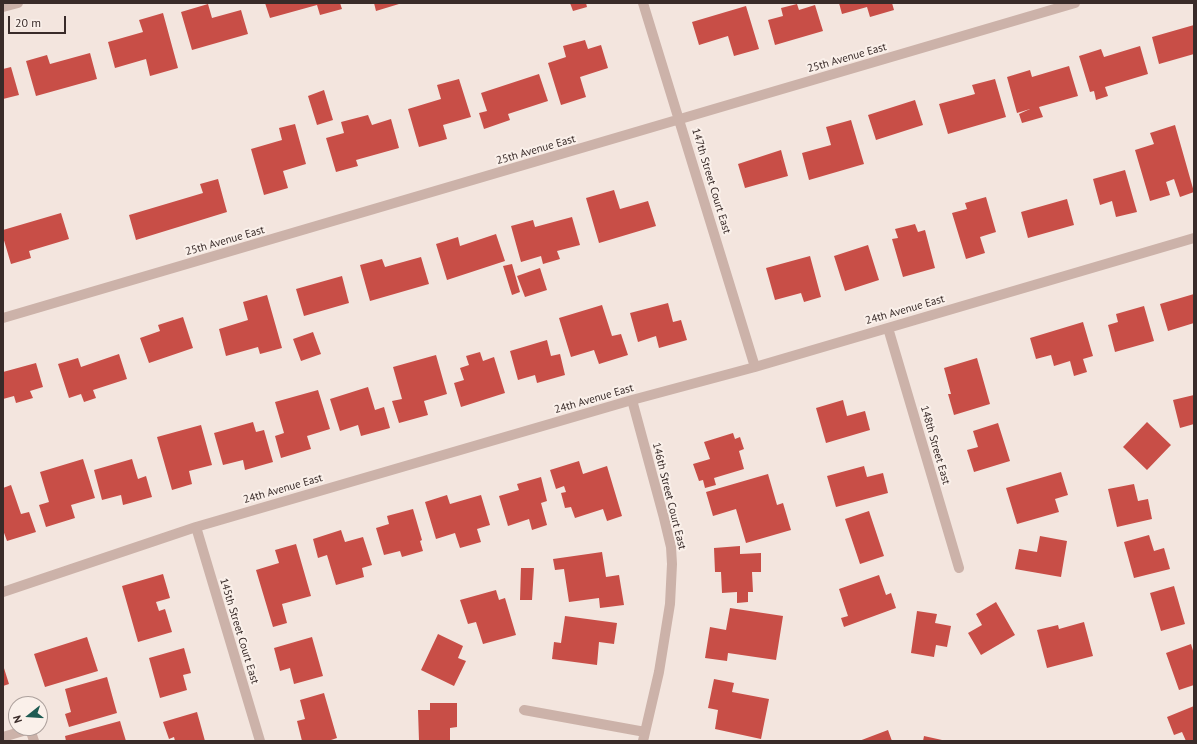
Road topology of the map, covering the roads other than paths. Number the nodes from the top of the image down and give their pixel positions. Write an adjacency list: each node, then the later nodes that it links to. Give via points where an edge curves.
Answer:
1 (18, 3): 4 (street)
2 (643, 3): 5 (street, 147th Street Court East)
3 (1075, 3): 5 (street, 25th Avenue East)
4 (3, 7)
5 (680, 120): 7 (street, 25th Avenue East); 9 (street, 147th Street Court East)
6 (1194, 238): 8 (street, 24th Avenue East)
7 (3, 318)
8 (888, 328): 9 (street, 24th Avenue East); 12 (street, 148th Street East)
9 (755, 367): 10 (street, 24th Avenue East)
10 (632, 400): 11 (street, 24th Avenue East); 15 (street, 146th Street Court East, via 664,518 672,564 670,604 659,672)
11 (196, 527): 13 (street, 24th Avenue East); 16 (street, 145th Street Court East)
12 (959, 568)
13 (3, 592)
14 (524, 710): 15 (street)
15 (644, 736)
16 (260, 741)

